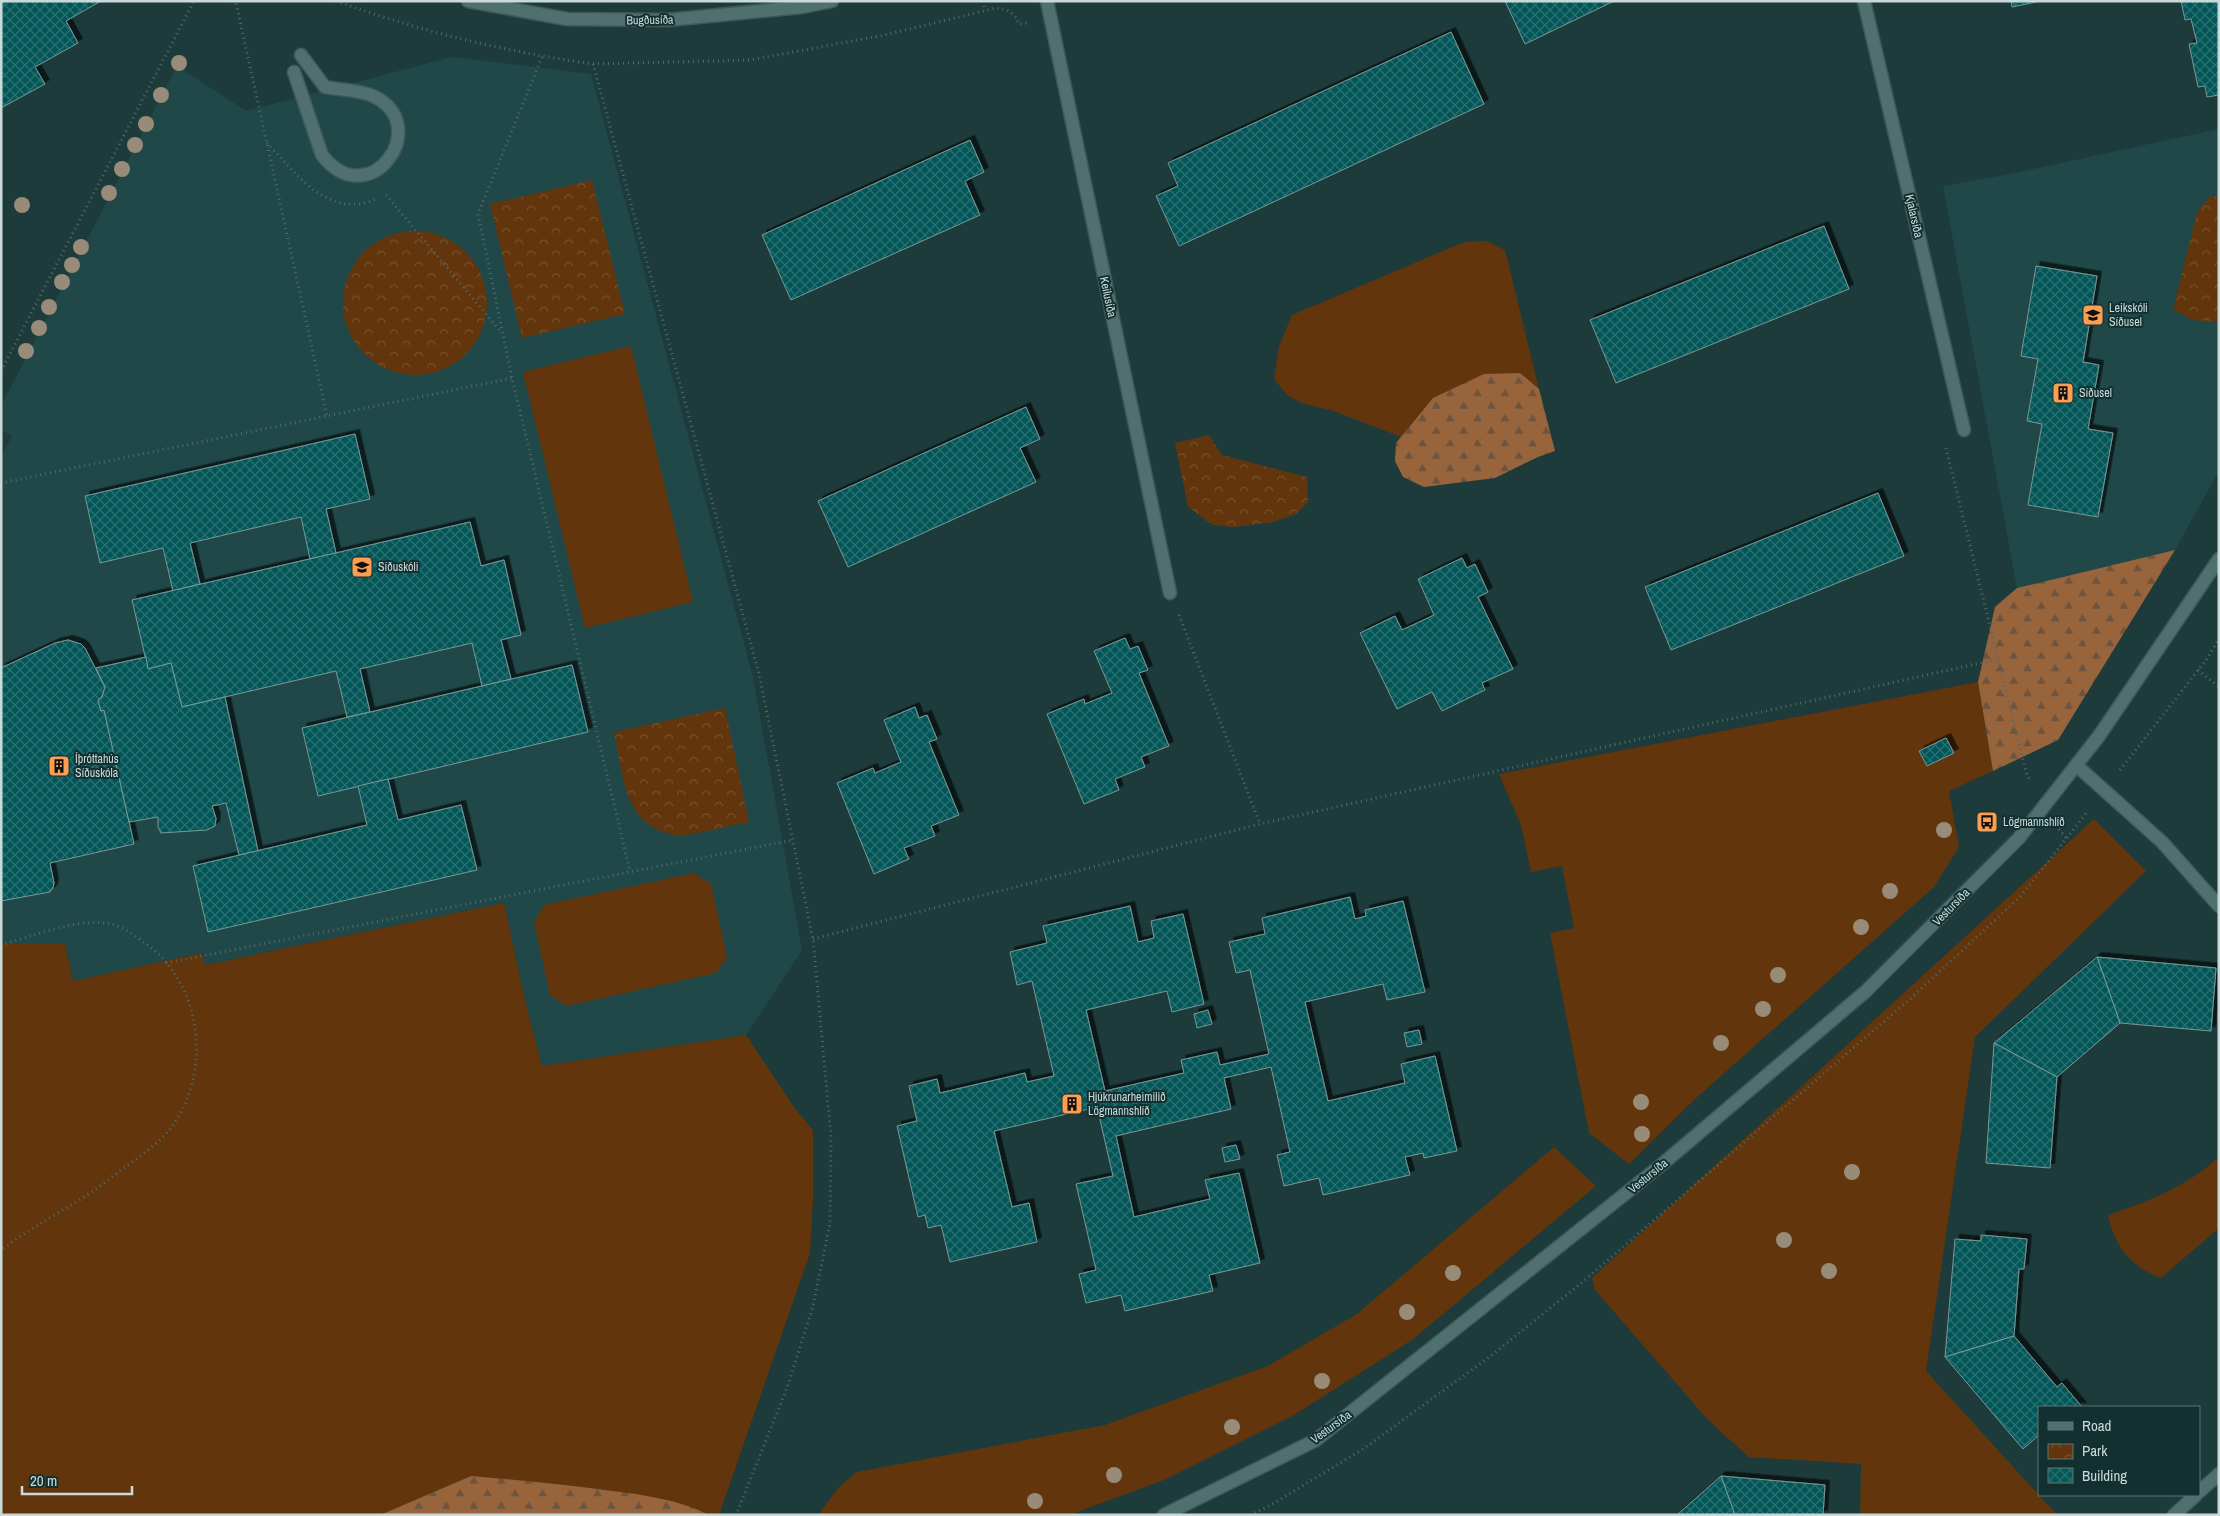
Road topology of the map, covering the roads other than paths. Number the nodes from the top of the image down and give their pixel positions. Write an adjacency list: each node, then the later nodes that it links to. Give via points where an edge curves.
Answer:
1 (468, 1): 2 (street, Bugðusíða, via 567,19 667,20 802,7)
2 (832, 1)
3 (1047, 1): 9 (street, Keilusíða)
4 (1864, 1): 7 (street, Kjalarsíða)
5 (301, 55): 6 (street, via 325,87 372,95 384,102 394,114 398,142 384,166 357,176 330,166 322,155)
6 (294, 72)
7 (1964, 430)
8 (2219, 559): 10 (street, Vestursíða, via 2130,692)
9 (1170, 593)
10 (2076, 765): 11 (street, via 2162,842); 15 (street, Vestursíða, via 2019,838 1865,992 1660,1166 1316,1440)
11 (2219, 906)
12 (2219, 1474): 13 (street)
13 (2200, 1491)
14 (2195, 1496): 16 (street)
15 (1164, 1515)
16 (2174, 1515)

